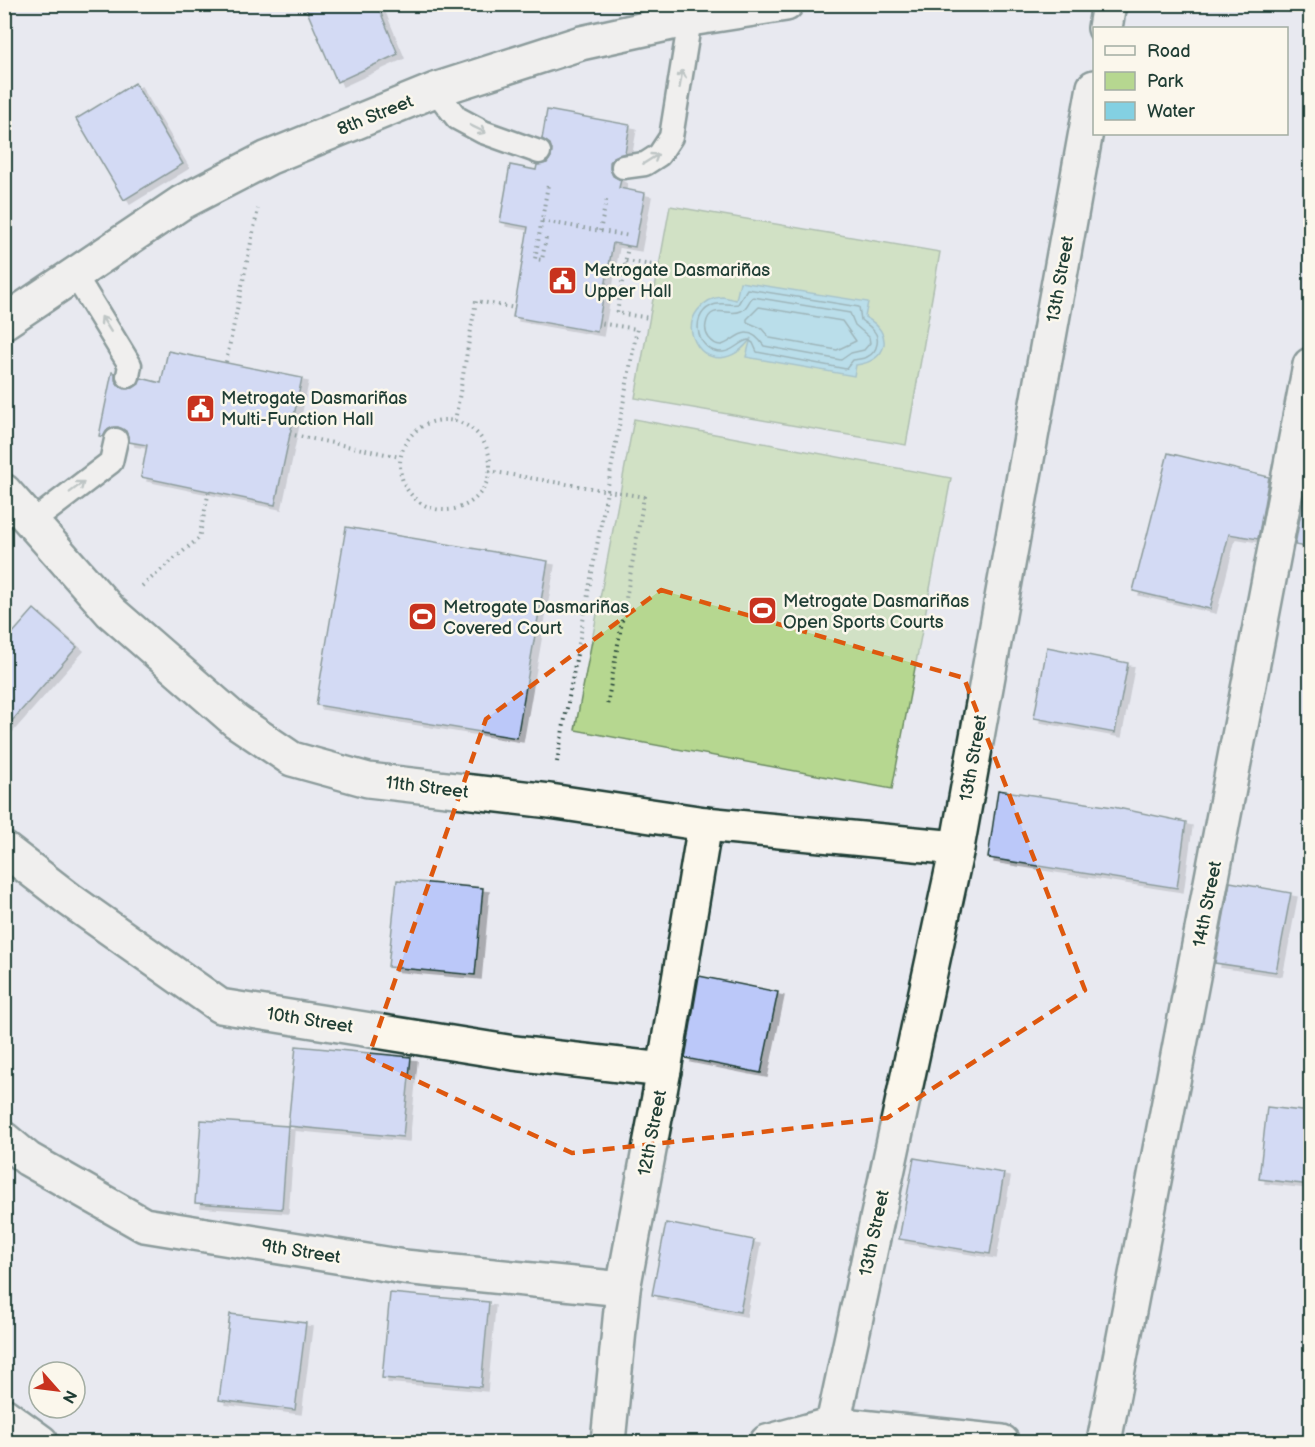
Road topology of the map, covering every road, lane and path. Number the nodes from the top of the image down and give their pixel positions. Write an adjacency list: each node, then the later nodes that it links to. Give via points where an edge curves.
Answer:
1 (786, 4): 3 (street, 8th Street)
2 (1109, 4): 4 (street)
3 (690, 19): 5 (street, 8th Street, via 580,43); 9 (lane, one-way to 3, via 645,164 659,155 671,137)
4 (1105, 27)
5 (435, 90): 7 (lane, one-way to 7, via 457,118); 8 (street, 8th Street)
6 (1093, 98): 40 (street, 13th Street)
7 (539, 152)
8 (268, 158): 19 (street, 8th Street, via 181,203); 24 (path)
9 (623, 167)
10 (548, 184): 12 (path)
11 (607, 195): 13 (path)
12 (542, 220): 13 (path); 15 (path, via 535,259 543,260)
13 (600, 231): 14 (path)
14 (630, 236)
15 (546, 238)
16 (628, 246): 17 (path)
17 (626, 261): 18 (path); 21 (path, via 617,313)
18 (659, 266)
19 (75, 274): 22 (street, 8th Street); 26 (lane, one-way to 19, via 130,365)
20 (514, 308): 27 (path, via 476,301)
21 (650, 318)
22 (4, 322)
23 (599, 323): 34 (path, via 637,329)
24 (226, 362)
25 (1311, 365): 51 (street, 14th Street)
26 (128, 376)
27 (455, 421): 30 (path, via 437,421 420,427 407,440); 31 (path, via 482,439 489,454)
28 (290, 434): 30 (path)
29 (116, 440): 35 (lane, one-way to 29, via 111,462)
30 (400, 457): 31 (path, via 400,475 407,492 421,504 438,510 455,509 471,502 484,488)
31 (489, 471): 34 (path)
32 (4, 491): 35 (street, 11th Street)
33 (209, 491): 36 (path, via 199,538)
34 (607, 492): 37 (path, via 644,497); 38 (path)
35 (31, 523): 36 (street, 11th Street)
36 (111, 612): 38 (street, 11th Street, via 236,721 292,759 368,780)
37 (607, 706)
38 (550, 801): 39 (street, 11th Street)
39 (705, 824): 40 (street, 11th Street); 42 (street, 12th Street)
40 (957, 848): 46 (street, 13th Street)
41 (4, 849): 42 (street, 10th Street, via 220,1006 514,1053)
42 (664, 1070): 44 (street, 12th Street)
43 (4, 1139): 44 (street, 9th Street, via 28,1159 144,1225 404,1267)
44 (623, 1288): 48 (street, 12th Street)
45 (4, 1415): 47 (street)
46 (833, 1424): 49 (street); 50 (street)
47 (40, 1443)
48 (608, 1443)
49 (767, 1443)
50 (1002, 1443)
51 (1104, 1443)

